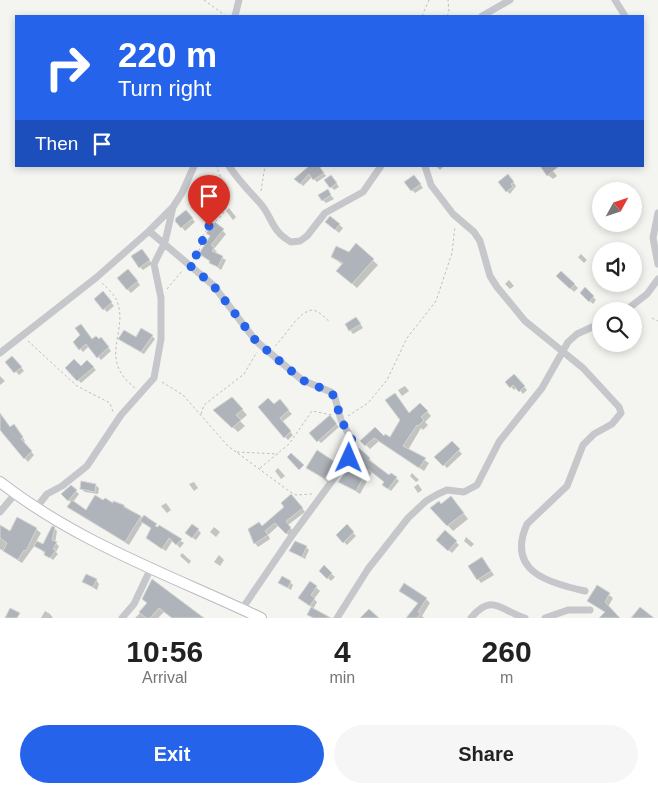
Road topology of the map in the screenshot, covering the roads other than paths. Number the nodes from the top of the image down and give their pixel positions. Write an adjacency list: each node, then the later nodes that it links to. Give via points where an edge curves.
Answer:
1 (239, 0): 4 (street)
2 (510, 0): 5 (street)
3 (615, 0): 6 (street)
4 (235, 15)
5 (484, 15)
6 (624, 15)
7 (194, 167): 11 (street)
8 (230, 167): 9 (street, via 259,202 274,230 291,242 307,236 325,213 363,192)
9 (380, 167)
10 (425, 167): 19 (street, via 431,185 453,214 480,241 490,276 497,287 525,320)
11 (173, 207): 13 (street); 14 (street)
12 (658, 213): 15 (street, via 653,238)
13 (149, 231): 14 (street); 20 (street, via 97,277)
14 (165, 242): 23 (street, via 154,264 161,298 161,339 154,378 116,422 87,466 47,494); 27 (street, via 213,285 263,347 302,380 331,392 352,440 349,458)
15 (658, 264)
16 (658, 279): 17 (street)
17 (637, 302)
18 (592, 327): 19 (street, via 577,334)
19 (561, 352): 26 (street, via 600,384 621,413 612,424 583,445 567,486 527,524 521,556 524,564 539,575 562,586); 31 (street, via 542,388 499,442 477,485 464,492 447,490 438,494 408,518 368,568)
20 (0, 353)
21 (0, 482): 22 (main road)
22 (15, 494): 23 (main road); 24 (street)
23 (36, 508): 25 (main road, via 78,533)
24 (0, 512)
25 (151, 568): 27 (main road); 29 (street, via 134,604)
26 (585, 591)
27 (242, 609): 30 (main road)
28 (590, 610): 34 (street, via 568,610)
29 (122, 618)
30 (261, 618)
31 (337, 618)
32 (472, 618): 33 (street, via 488,604 496,604)
33 (524, 618)
34 (544, 618)

